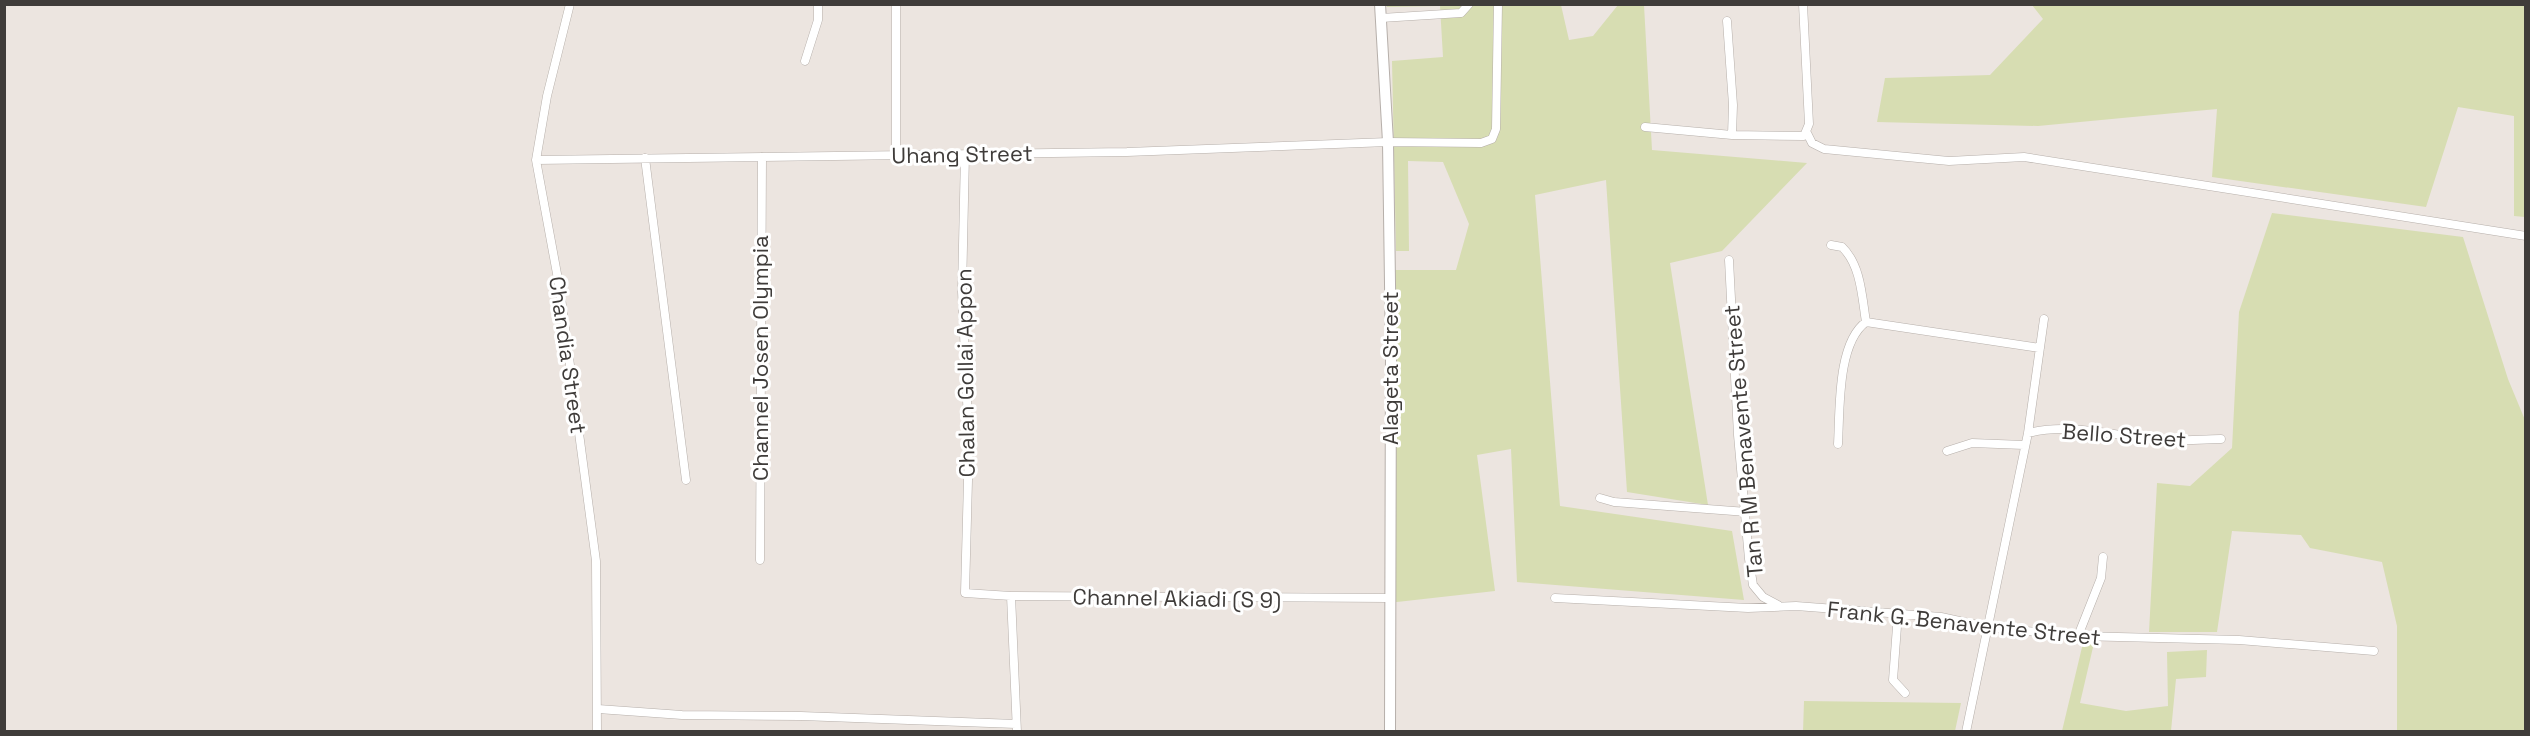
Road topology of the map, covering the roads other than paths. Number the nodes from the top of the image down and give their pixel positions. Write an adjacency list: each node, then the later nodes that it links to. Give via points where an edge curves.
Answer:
1 (570, 4): 19 (street, Chandia Street)
2 (818, 4): 10 (street, via 818,20)
3 (896, 4): 16 (street)
4 (1380, 4): 8 (main road, Alageta Street)
5 (1469, 4): 8 (street, via 1461,13)
6 (1498, 4): 14 (street, Uhang Street, via 1497,107 1492,139 1481,143)
7 (1803, 4): 12 (street, via 1808,66)
8 (1381, 18): 14 (main road, Alageta Street)
9 (1727, 21): 13 (street)
10 (805, 61)
11 (1645, 126): 13 (street)
12 (1807, 134): 13 (street, via 1789,138); 20 (street, via 1812,143 1824,149 1949,161 2024,158)
13 (1732, 135)
14 (1388, 142): 15 (street, Uhang Street); 38 (main road, Alageta Street)
15 (965, 154): 16 (street, Uhang Street); 36 (street, Chalan Gollai Appon, via 962,291 969,443)
16 (896, 155): 17 (street, Uhang Street)
17 (762, 157): 18 (street, Uhang Street); 35 (street, Channel Josen Olympia)
18 (645, 158): 19 (street, Uhang Street); 31 (street)
19 (536, 160): 46 (street, Chandia Street, via 560,290 596,561)
20 (2526, 236)
21 (1831, 245): 24 (street, via 1842,247 1852,259)
22 (1729, 260): 33 (street, Tan R M Benavente Street, via 1738,435)
23 (2044, 319): 25 (street)
24 (1866, 322): 25 (street); 28 (street, via 1853,334 1846,356)
25 (2040, 348): 26 (street)
26 (2028, 433): 27 (street, Bello Street, via 2042,429 2163,440); 29 (street)
27 (2221, 439)
28 (1838, 444)
29 (2024, 445): 30 (street, via 1972,443); 42 (street)
30 (1947, 451)
31 (686, 480)
32 (1600, 498): 33 (street)
33 (1747, 512): 40 (street, Tan R M Benavente Street, via 1753,585 1763,597)
34 (2103, 557): 43 (street, via 2101,578)
35 (760, 560)
36 (965, 593): 37 (street, Channel Akiadi (S 9))
37 (1011, 596): 38 (street, Channel Akiadi (S 9)); 47 (street)
38 (1388, 598): 49 (main road, Alageta Street)
39 (1555, 598): 40 (street, Frank G. Benavente Street)
40 (1782, 607): 41 (street, Frank G. Benavente Street)
41 (1898, 613): 42 (street, Frank G. Benavente Street); 45 (street, via 1893,680)
42 (1987, 627): 43 (street, Frank G. Benavente Street); 50 (street)
43 (2078, 636): 44 (street, Frank G. Benavente Street, via 2239,640)
44 (2374, 651)
45 (1905, 693)
46 (598, 709): 47 (street); 48 (street, Chandia Street)
47 (1016, 728)
48 (597, 732)
49 (1390, 732)
50 (1966, 732)

